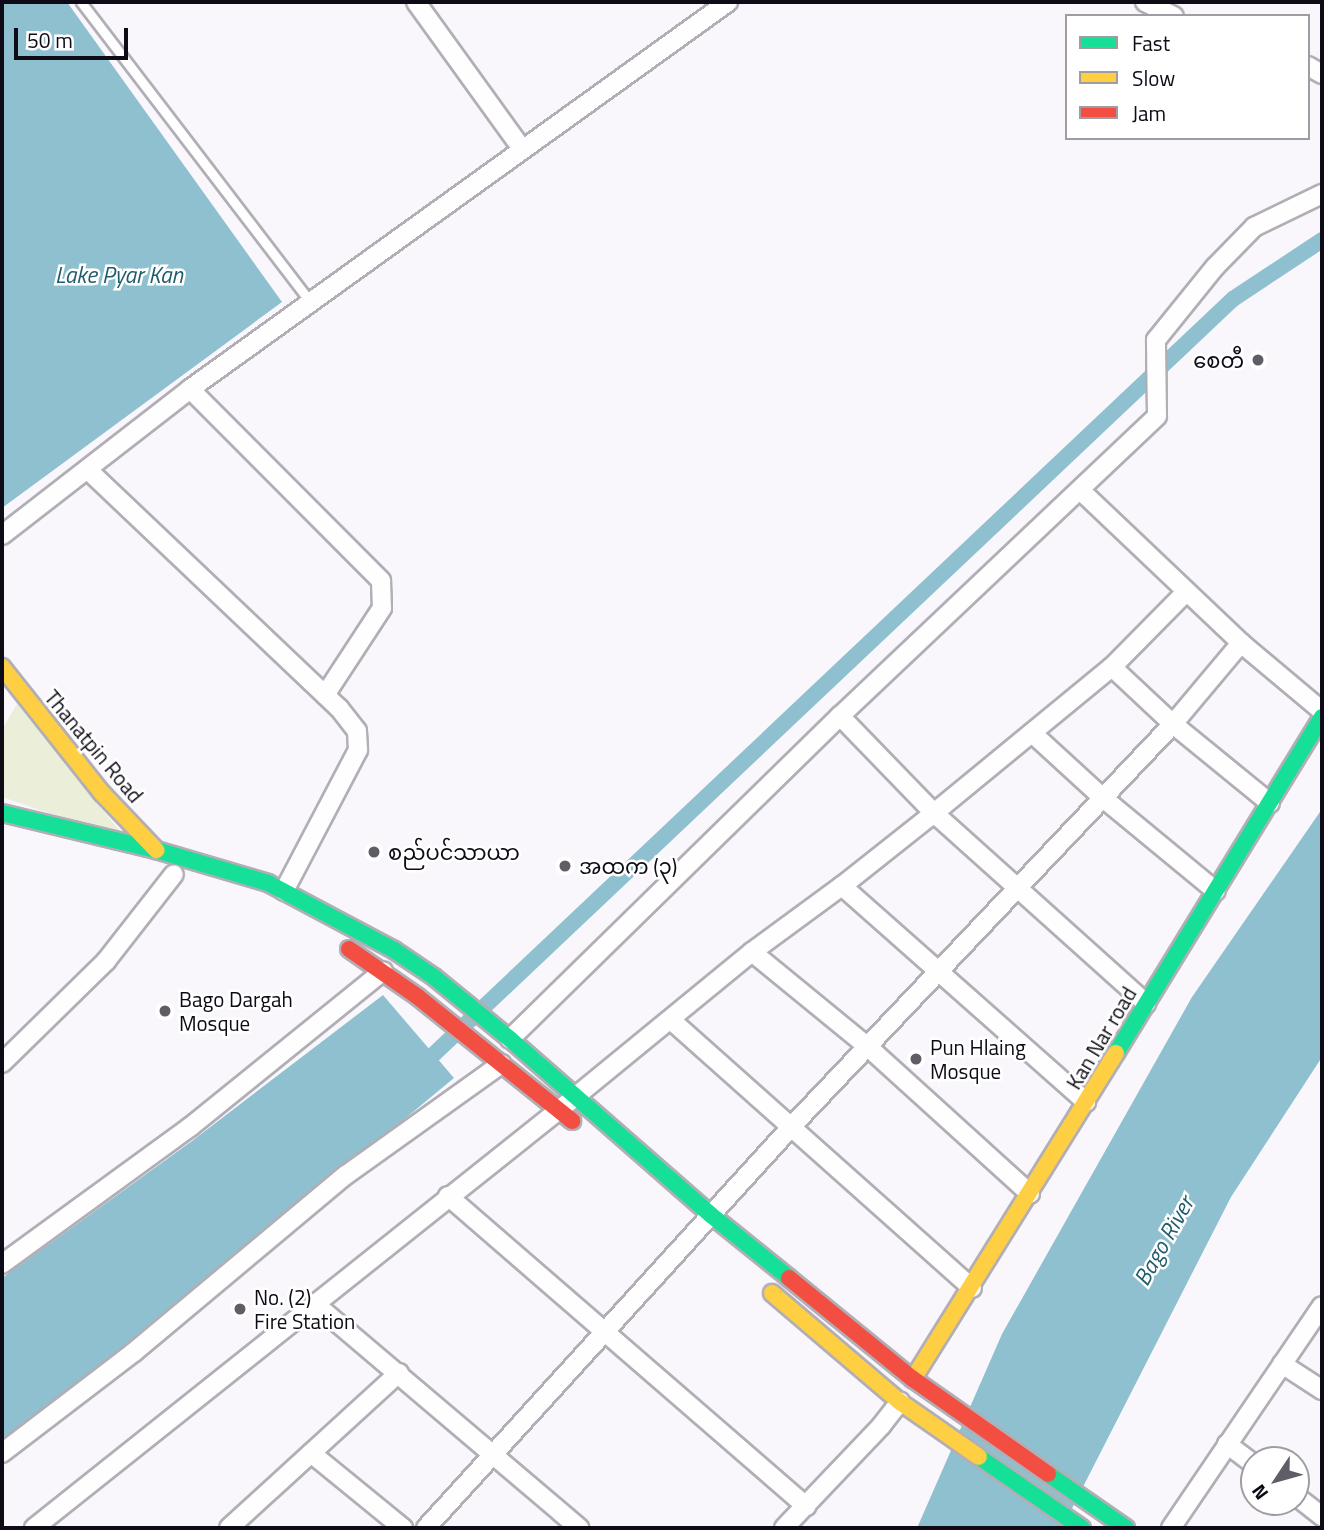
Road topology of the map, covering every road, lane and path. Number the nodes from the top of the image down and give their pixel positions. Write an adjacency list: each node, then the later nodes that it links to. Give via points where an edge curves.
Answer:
1 (82, 2): 8 (lane)
2 (416, 2): 6 (street)
3 (728, 2): 6 (street)
4 (1145, 2): 5 (street)
5 (1170, 14)
6 (522, 149): 8 (street)
7 (1322, 194): 11 (street, via 1254,227 1215,267 1156,340 1157,416)
8 (310, 301): 9 (street)
9 (190, 389): 10 (street); 17 (street, via 381,581 382,608)
10 (88, 470): 12 (street); 17 (street)
11 (1080, 490): 13 (street); 19 (street)
12 (2, 536)
13 (1186, 592): 14 (street); 16 (street)
14 (1241, 643): 18 (street); 21 (street)
15 (2, 667): 27 (main road, Thanatpin Road, via 102,793)
16 (1112, 667): 21 (street); 22 (street)
17 (325, 695): 31 (street, via 356,731 358,750)
18 (1322, 711)
19 (839, 716): 26 (street); 39 (street)
20 (1322, 717): 24 (main road, Kan Nar road)
21 (1172, 724): 23 (street); 24 (street)
22 (1032, 733): 23 (street); 26 (street)
23 (1103, 798): 30 (street); 32 (street)
24 (1270, 803): 32 (main road, Kan Nar road)
25 (2, 813): 27 (main road)
26 (934, 813): 29 (street); 30 (street)
27 (156, 850): 31 (main road)
28 (174, 874): 42 (street, via 106,961)
29 (842, 886): 34 (street); 36 (street)
30 (1018, 887): 36 (street); 37 (street)
31 (284, 891): 39 (main road, via 373,937 434,977)
32 (1216, 891): 37 (main road, Kan Nar road)
33 (330, 938): 35 (main road)
34 (752, 952): 38 (street); 40 (street)
35 (383, 971): 41 (main road); 51 (street, via 190,1127)
36 (937, 972): 40 (street); 44 (street)
37 (1146, 1003): 44 (main road, Kan Nar road)
38 (671, 1020): 43 (street); 46 (street)
39 (510, 1039): 43 (main road)
40 (867, 1046): 46 (street); 48 (street)
41 (497, 1061): 45 (main road); 63 (street, via 346,1175 134,1352)
42 (2, 1063)
43 (575, 1096): 45 (street); 50 (main road)
44 (1086, 1102): 48 (main road, Kan Nar road)
45 (559, 1111): 47 (main road); 49 (street)
46 (792, 1126): 50 (street); 53 (street)
47 (580, 1129)
48 (1030, 1194): 53 (main road, Kan Nar road)
49 (448, 1196): 54 (street); 56 (street)
50 (711, 1215): 56 (street); 59 (main road)
51 (2, 1264)
52 (758, 1281): 61 (main road)
53 (972, 1288): 59 (main road, Kan Nar road)
54 (314, 1303): 58 (street); 68 (street)
55 (1322, 1306): 57 (street)
56 (604, 1331): 65 (street); 67 (street)
57 (1282, 1364): 60 (street); 62 (street)
58 (399, 1373): 64 (street); 65 (street)
59 (913, 1378): 75 (main road)
60 (1322, 1390)
61 (906, 1406): 67 (street); 74 (main road)
62 (1227, 1444): 66 (street); 76 (street)
63 (2, 1453)
64 (311, 1453): 69 (street); 70 (street)
65 (492, 1453): 71 (street); 72 (street)
66 (1240, 1454)
67 (806, 1506): 73 (street)
68 (34, 1528)
69 (229, 1528)
70 (403, 1528)
71 (426, 1528)
72 (579, 1528)
73 (784, 1528)
74 (1082, 1528)
75 (1126, 1528)
76 (1171, 1528)

